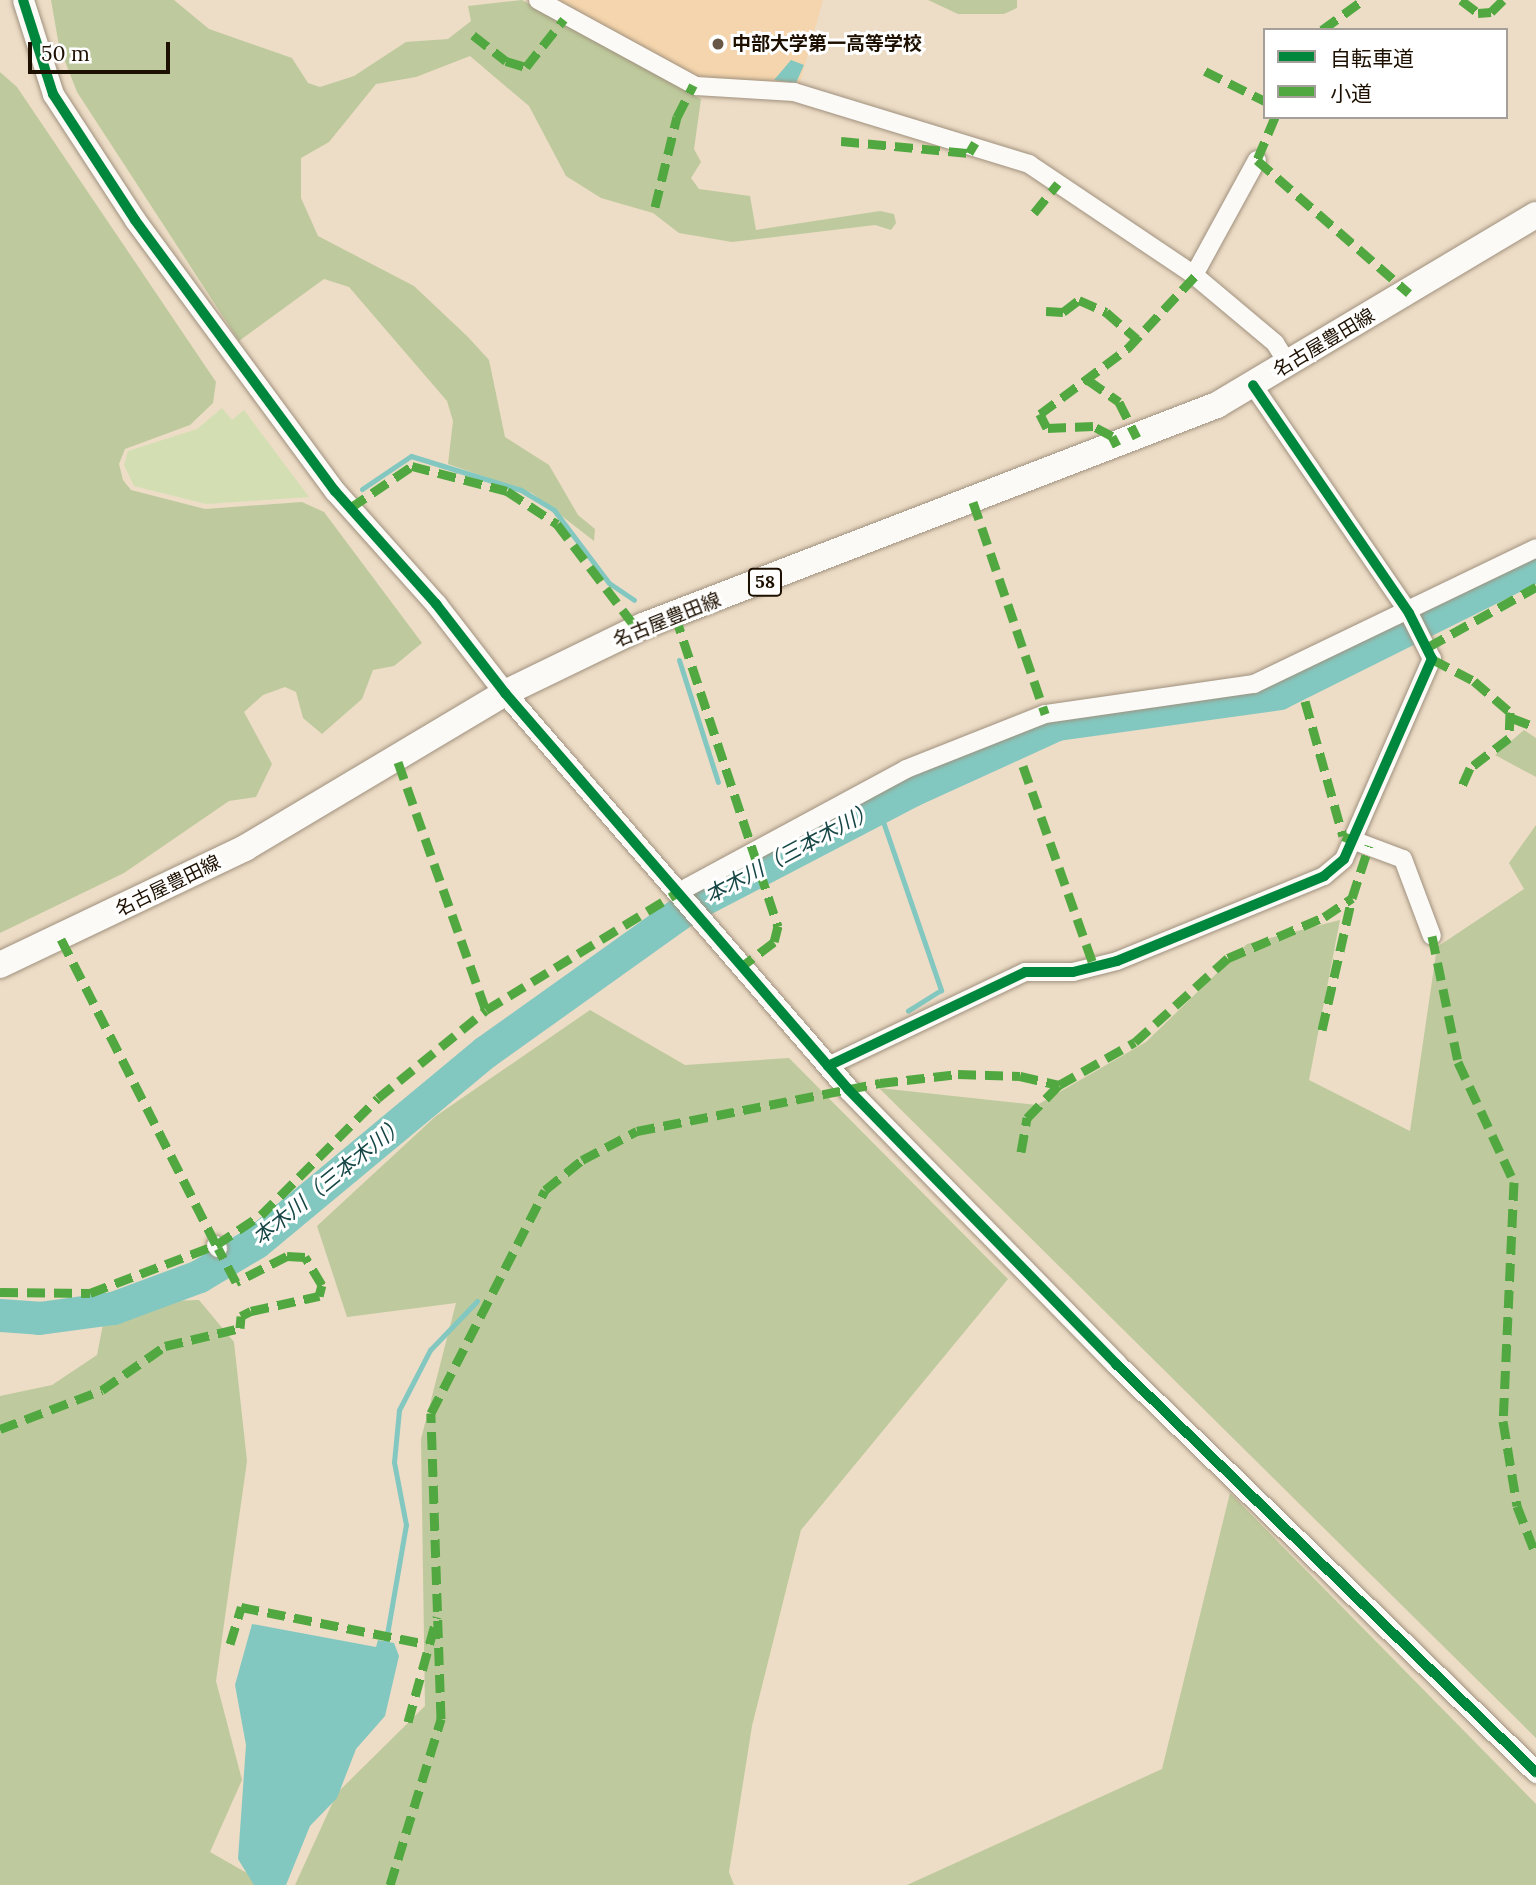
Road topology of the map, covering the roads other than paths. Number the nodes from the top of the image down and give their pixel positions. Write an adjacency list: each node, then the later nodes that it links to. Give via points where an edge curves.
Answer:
1 (23, 0): 10 (street, via 53,94 135,220 294,439)
2 (538, 0): 5 (street, via 696,86 794,92 1002,151)
3 (1257, 160): 5 (street)
4 (1536, 215): 6 (main road, 名古屋豊田線 / 58)
5 (1194, 275): 6 (street, via 1275,343)
6 (1288, 364): 7 (main road, 名古屋豊田線 / 58)
7 (1253, 385): 9 (street); 10 (main road, 名古屋豊田線 / 58, via 1175,424 643,626)
8 (1536, 548): 9 (street)
9 (1409, 613): 11 (street, via 1432,659); 12 (street, via 1254,684 1045,714 906,769)
10 (505, 694): 12 (street); 14 (main road, 名古屋豊田線 / 58, via 245,848)
11 (1355, 841): 13 (street, via 1402,859); 15 (street, via 1324,876 1117,961 1073,972 1025,972)
12 (677, 894): 15 (street)
13 (1432, 936)
14 (0, 965)
15 (828, 1066): 16 (street, via 1116,1364)
16 (1536, 1772)

